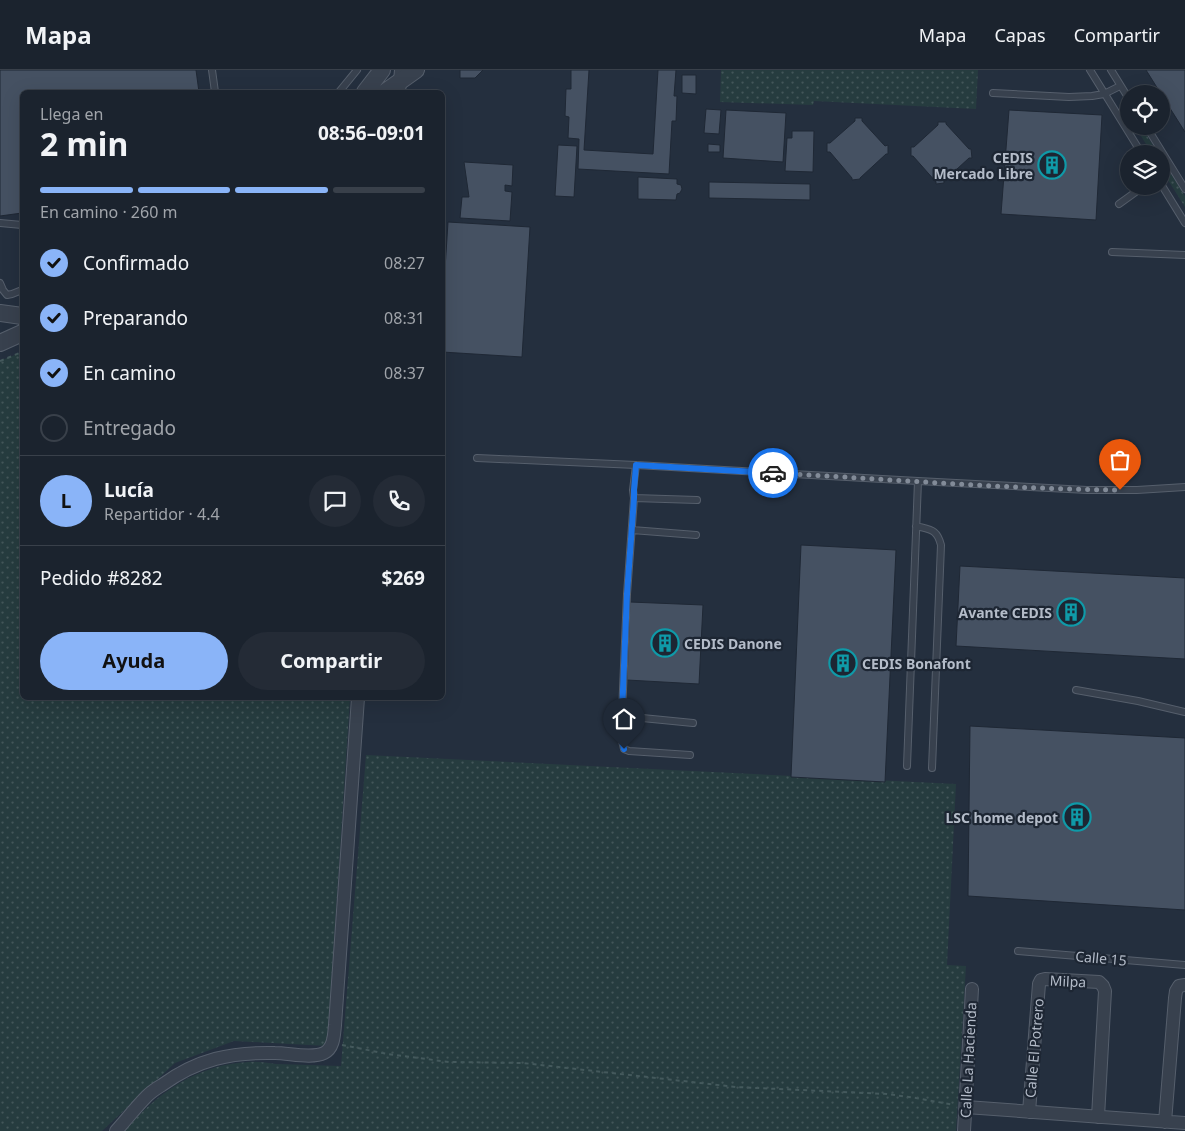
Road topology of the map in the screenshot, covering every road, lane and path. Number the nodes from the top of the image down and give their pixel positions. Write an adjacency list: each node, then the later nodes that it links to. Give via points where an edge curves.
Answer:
1 (212, 70): 9 (lane)
2 (357, 70): 10 (lane)
3 (382, 70): 11 (street)
4 (416, 70): 7 (street)
5 (1090, 70): 14 (lane)
6 (1111, 70): 8 (lane)
7 (400, 81): 12 (street)
8 (1120, 86): 14 (lane)
9 (215, 90)
10 (341, 90)
11 (367, 90)
12 (388, 90)
13 (993, 93): 14 (lane, via 1069,97)
14 (1104, 94): 16 (lane)
15 (1152, 135): 17 (lane)
16 (1136, 145)
17 (1185, 189)
18 (1132, 195): 20 (lane)
19 (1168, 195): 22 (lane)
20 (1119, 204)
21 (0, 223): 23 (lane)
22 (1185, 223)
23 (20, 225)
24 (1112, 252): 25 (lane)
25 (1185, 255)
26 (0, 283): 27 (lane, via 7,295)
27 (20, 291)
28 (20, 334): 29 (street)
29 (0, 342)
30 (20, 353): 31 (path)
31 (0, 361)
32 (477, 458): 33 (lane)
33 (636, 465): 34 (lane); 36 (lane)
34 (918, 482): 35 (lane, via 1087,490); 38 (lane)
35 (1185, 487)
36 (634, 498): 37 (lane); 39 (lane)
37 (697, 500)
38 (916, 526): 47 (lane); 48 (lane, via 939,536 941,545)
39 (632, 530): 40 (lane); 44 (lane)
40 (696, 535)
41 (1076, 690): 43 (lane)
42 (358, 700): 54 (street)
43 (1185, 712)
44 (622, 716): 45 (lane); 46 (lane, via 624,749)
45 (692, 723)
46 (690, 755)
47 (907, 766)
48 (932, 768)
49 (1018, 951): 50 (lane, Calle 15)
50 (1185, 965)
51 (1039, 984): 56 (street, Calle El Potrero); 57 (street, Milpa, via 1045,979 1099,982 1104,986)
52 (1185, 985): 58 (street, via 1176,991)
53 (972, 989): 55 (street, Calle La Hacienda)
54 (333, 1043): 55 (path, via 449,1062 523,1063 736,1087 887,1094); 60 (street, via 324,1054 252,1052 208,1060 172,1078 147,1096)
55 (966, 1108): 56 (street); 61 (street, Calle La Hacienda)
56 (1029, 1112): 57 (street)
57 (1098, 1117): 58 (street)
58 (1165, 1122): 59 (street)
59 (1185, 1123)
60 (116, 1131)
61 (964, 1131)

